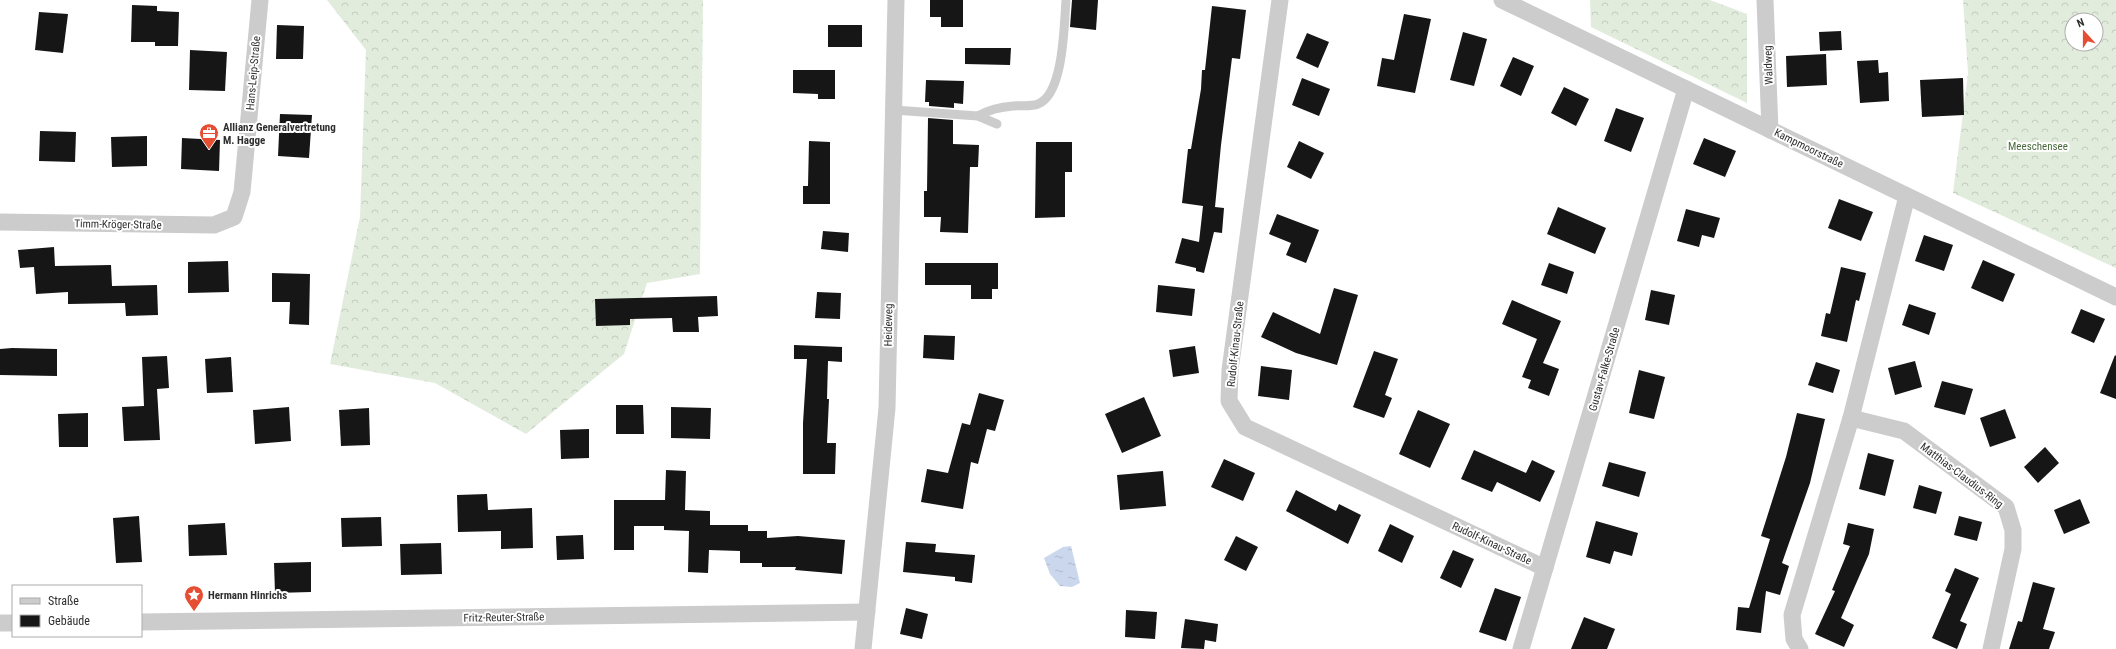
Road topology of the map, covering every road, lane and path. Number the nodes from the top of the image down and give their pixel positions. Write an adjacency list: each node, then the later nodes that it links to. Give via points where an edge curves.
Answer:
1 (260, 0): 13 (street, Hans-Leip-Straße, via 242,192)
2 (896, 0): 8 (street, Heideweg)
3 (1066, 0): 9 (lane, via 1061,62 1046,99 1039,104 1028,106 991,108)
4 (1280, 0): 17 (street, Rudolf-Kinau-Straße, via 1231,362 1229,401 1245,427)
5 (1502, 0): 7 (street, Kampmoorstraße)
6 (1765, 0): 11 (street, Waldweg)
7 (1686, 89): 11 (street, Kampmoorstraße); 17 (street, Gustav-Falke-Straße)
8 (894, 110): 9 (lane); 18 (street, Heideweg, via 887,408)
9 (978, 116): 10 (lane)
10 (996, 124)
11 (1770, 130): 12 (street, Kampmoorstraße)
12 (1907, 196): 15 (street, Kampmoorstraße); 16 (street)
13 (234, 217): 14 (street, Timm-Kröger-Straße, via 214,225)
14 (0, 222)
15 (2116, 297)
16 (1851, 418): 24 (street, via 1792,615 1794,639); 25 (street, Matthias-Claudius-Ring, via 1904,431 2006,507 2013,530 2013,549)
17 (1545, 568): 23 (street, Gustav-Falke-Straße)
18 (867, 612): 19 (street, Fritz-Reuter-Straße); 22 (street, Heideweg)
19 (142, 622)
20 (0, 623): 21 (street)
21 (12, 623)
22 (863, 649)
23 (1521, 649)
24 (1800, 649)
25 (1991, 649)

